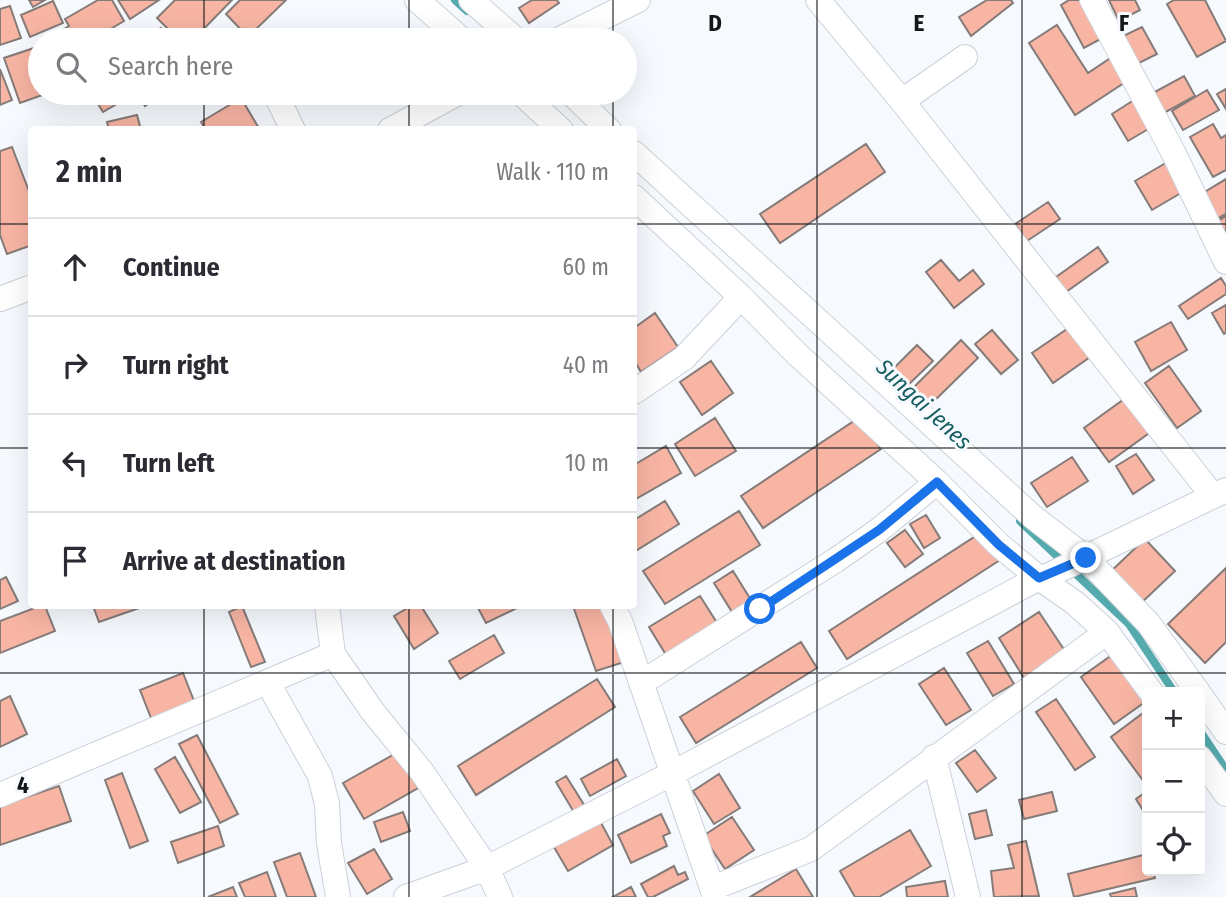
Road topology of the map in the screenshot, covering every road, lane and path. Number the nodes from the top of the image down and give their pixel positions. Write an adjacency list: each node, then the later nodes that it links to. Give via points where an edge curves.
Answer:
1 (417, 0): 6 (street)
2 (471, 0): 7 (street)
3 (638, 0): 8 (street)
4 (818, 0): 10 (street)
5 (1092, 0): 21 (street)
6 (448, 28)
7 (502, 28)
8 (582, 28)
9 (965, 57): 10 (street)
10 (902, 101): 27 (street)
11 (281, 105): 15 (street)
12 (436, 105): 16 (street)
13 (534, 105): 17 (street)
14 (583, 105): 18 (street)
15 (291, 126)
16 (397, 126)
17 (557, 126)
18 (605, 126)
19 (637, 156): 28 (street)
20 (637, 200): 23 (street)
21 (1226, 262)
22 (28, 288): 24 (street)
23 (741, 297): 25 (street, via 684,358); 26 (street)
24 (0, 299)
25 (637, 390)
26 (937, 482): 29 (street, via 999,545); 34 (street, via 836,560)
27 (1219, 493): 28 (street)
28 (1079, 561): 29 (street); 37 (street, via 1149,624)
29 (1042, 578): 32 (street); 42 (street)
30 (327, 609): 33 (street)
31 (614, 609): 34 (street)
32 (1107, 632): 36 (street); 40 (street)
33 (333, 654): 35 (street); 45 (street)
34 (641, 682): 42 (street)
35 (268, 683): 44 (street); 47 (street, via 320,776)
36 (1147, 687)
37 (1194, 687)
38 (1205, 702): 39 (street)
39 (1226, 732)
40 (934, 757): 46 (street, via 811,849); 50 (street)
41 (1205, 765): 43 (street)
42 (673, 773): 45 (street); 46 (street)
43 (1226, 794)
44 (0, 795)
45 (487, 868): 48 (street); 49 (street)
46 (714, 893)
47 (338, 897)
48 (406, 897)
49 (500, 897)
50 (968, 897)

